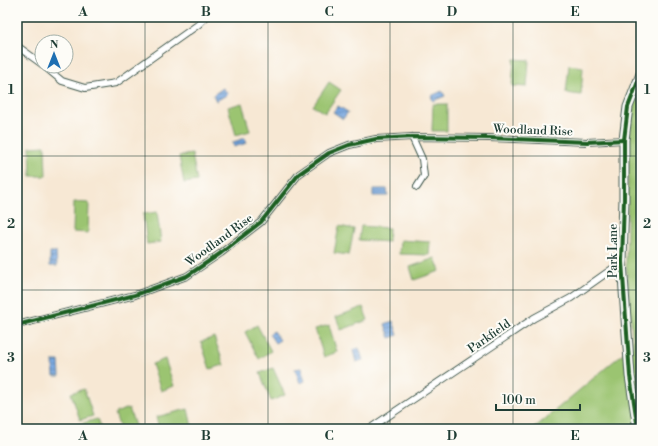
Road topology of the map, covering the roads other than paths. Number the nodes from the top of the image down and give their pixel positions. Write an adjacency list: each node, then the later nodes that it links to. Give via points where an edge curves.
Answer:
1 (206, 17): 4 (street, via 116,83 85,88 62,82)
2 (17, 46): 3 (street)
3 (34, 58)
4 (53, 74)
5 (641, 74): 7 (street, Park Lane, via 628,107)
6 (412, 137): 7 (street, Woodland Rise, via 587,142); 8 (street, via 422,159 424,176); 10 (street, Woodland Rise, via 376,139 329,153 299,174 261,222 222,253 187,276 135,295)
7 (624, 140): 9 (street, Park Lane)
8 (417, 187)
9 (622, 262): 11 (street, Parkfield); 12 (street, Park Lane, via 630,376)
10 (17, 325)
11 (369, 429)
12 (638, 429)

